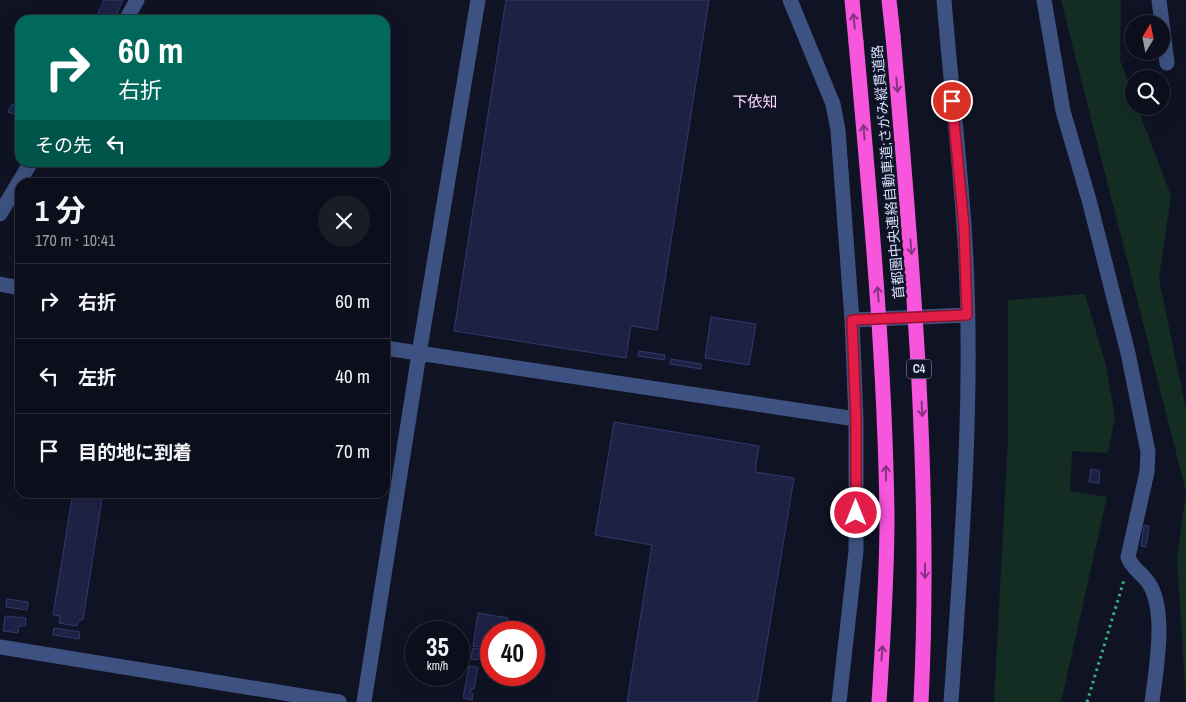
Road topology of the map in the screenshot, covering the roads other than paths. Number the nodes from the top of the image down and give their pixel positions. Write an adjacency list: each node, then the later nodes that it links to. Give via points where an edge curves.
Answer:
1 (137, 0): 9 (street)
2 (475, 0): 20 (street)
3 (790, 0): 18 (street, via 832,104 838,130)
4 (852, 0): 26 (highway, 首都圏中央連絡自動車道;さがみ縦貫道路, one-way to 4, bridge, via 885,617 884,412 878,301)
5 (889, 0): 27 (highway, 首都圏中央連絡自動車道;さがみ縦貫道路 / C4, one-way to 27, bridge, via 916,302 922,412 925,594)
6 (944, 0): 17 (street, via 964,226)
7 (1044, 0): 29 (street, via 1063,111 1128,353 1148,452 1147,472 1128,557 1130,566 1146,578 1156,603)
8 (1159, 0): 10 (street)
9 (129, 15)
10 (1167, 64)
11 (28, 167): 12 (street)
12 (21, 178)
13 (15, 189): 14 (street)
14 (0, 214)
15 (0, 284): 16 (street)
16 (15, 287)
17 (967, 315): 18 (street); 28 (street, via 963,525)
18 (852, 320): 21 (street)
19 (390, 349): 20 (street)
20 (419, 354): 21 (street); 24 (street)
21 (856, 420): 25 (street, via 856,551)
22 (0, 646): 23 (street)
23 (339, 702)
24 (364, 702)
25 (839, 702)
26 (879, 702)
27 (920, 702)
28 (951, 702)
29 (1152, 702)

